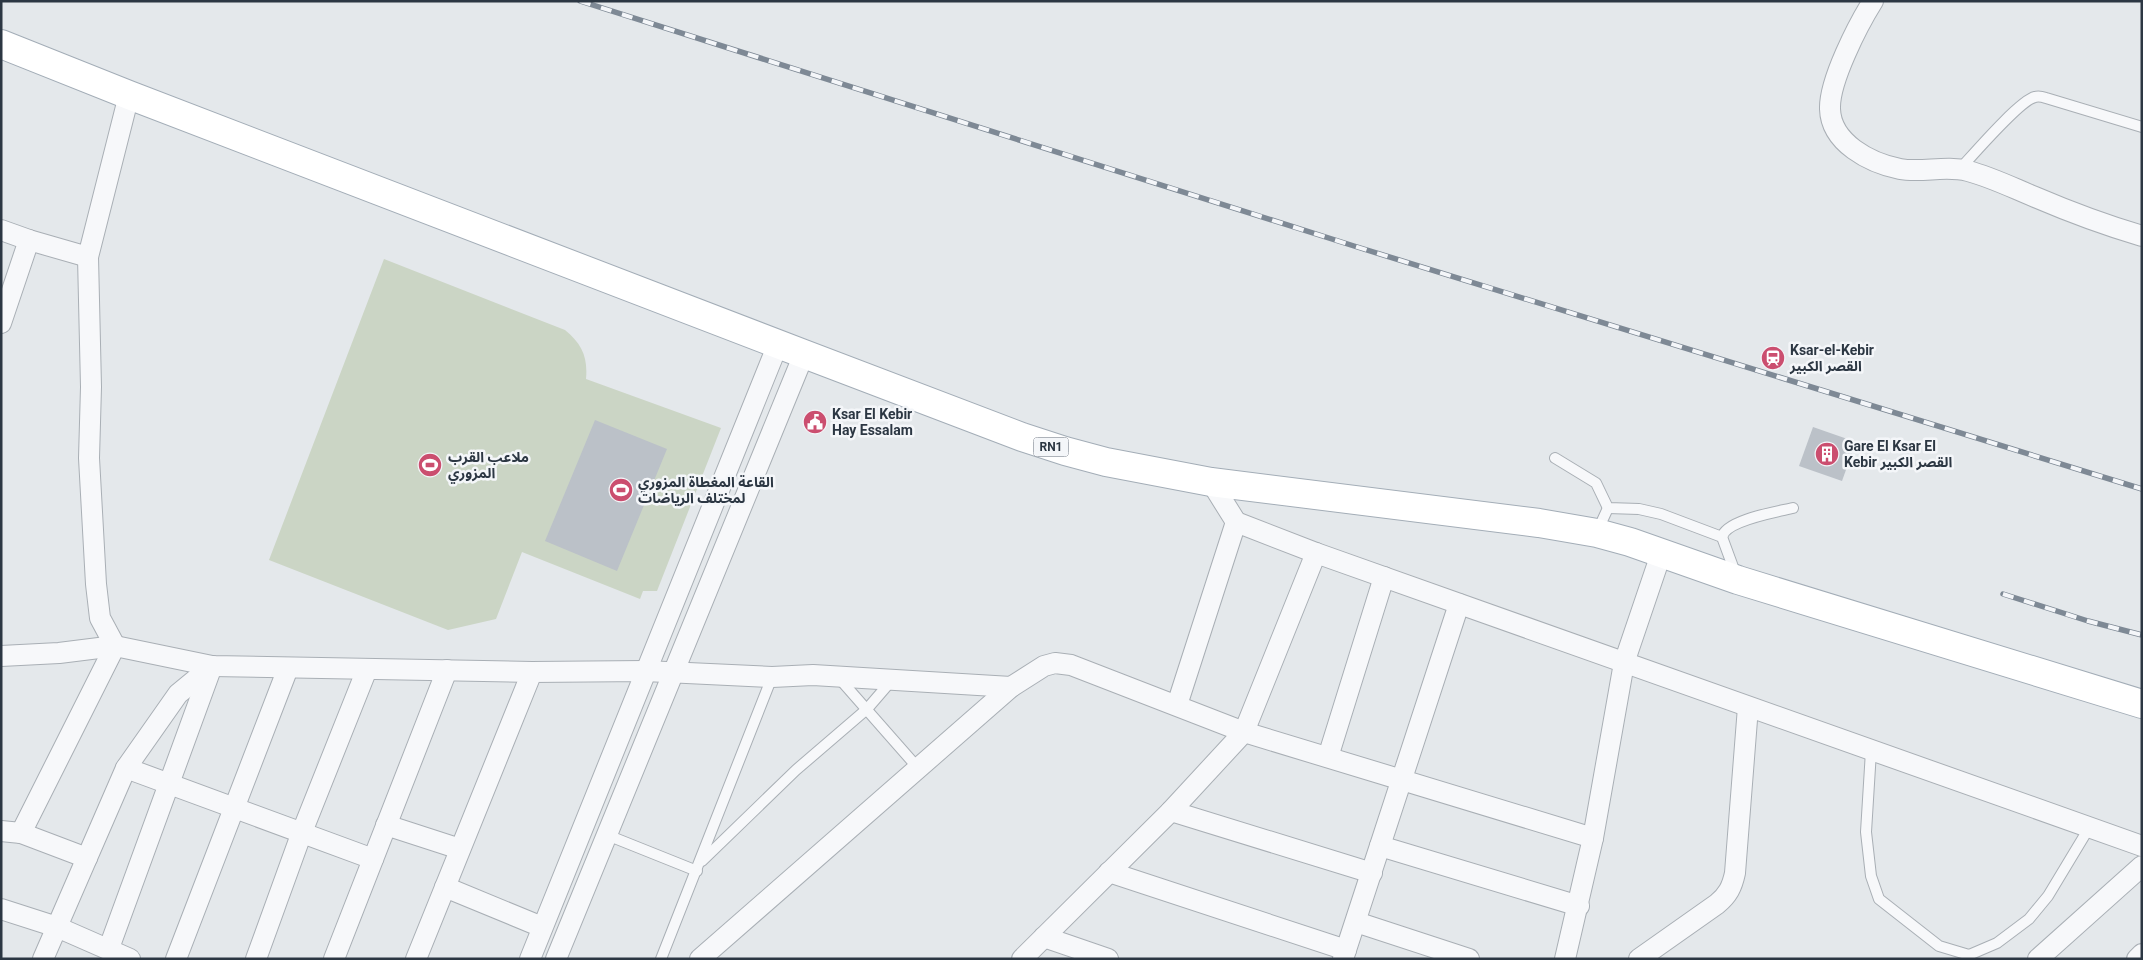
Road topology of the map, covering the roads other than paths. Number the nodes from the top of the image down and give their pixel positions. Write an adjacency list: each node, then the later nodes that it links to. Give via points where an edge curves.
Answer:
1 (1874, 1): 5 (street, via 1852,38 1836,81 1830,109 1833,126 1839,136 1857,151 1887,166)
2 (1, 44): 3 (main road, RN1)
3 (128, 95): 9 (street); 11 (main road, RN1)
4 (2142, 127): 5 (lane, via 2034,97 2015,111)
5 (1959, 170): 7 (street)
6 (1, 230): 8 (street)
7 (2142, 236)
8 (29, 240): 9 (street); 10 (street)
9 (88, 257): 25 (street, via 89,458 96,584 100,618)
10 (1, 323)
11 (778, 344): 12 (main road, RN1); 32 (street)
12 (804, 354): 14 (main road, RN1, via 1065,451); 34 (street)
13 (1555, 458): 15 (lane, via 1596,483)
14 (1211, 482): 17 (street); 18 (main road, RN1)
15 (1608, 508): 18 (lane); 19 (lane, via 1661,514)
16 (1792, 508): 19 (lane, via 1728,527)
17 (1236, 522): 20 (street); 40 (street)
18 (1597, 533): 21 (main road, RN1)
19 (1722, 537): 23 (lane)
20 (1316, 553): 22 (street); 43 (street)
21 (1661, 554): 23 (main road, RN1); 27 (street)
22 (1384, 578): 24 (street); 45 (street)
23 (1738, 580): 39 (main road, RN1)
24 (1459, 604): 27 (street); 48 (street)
25 (114, 646): 26 (street); 28 (street); 54 (street)
26 (1, 656)
27 (1624, 663): 41 (street); 57 (street)
28 (212, 666): 29 (street); 46 (street, via 178,694); 49 (street)
29 (288, 668): 30 (street); 50 (street)
30 (367, 669): 31 (street); 55 (street)
31 (447, 670): 33 (street); 52 (street)
32 (645, 671): 33 (street); 34 (street); 72 (street)
33 (532, 672): 60 (street)
34 (673, 672): 35 (street); 56 (street)
35 (772, 676): 36 (street); 64 (lane)
36 (838, 676): 37 (street); 42 (lane)
37 (893, 680): 38 (street); 42 (lane)
38 (1011, 687): 40 (street, via 1044,666 1055,663 1098,674); 47 (street)
39 (2142, 704)
40 (1177, 705): 43 (street)
41 (1748, 707): 44 (street); 91 (street, via 1732,887 1717,904)
42 (867, 709): 47 (lane); 64 (lane, via 796,770)
43 (1244, 732): 45 (street); 51 (street)
44 (1871, 750): 53 (street); 53 (lane, via 1866,832 1871,876 1879,899 1939,946 1969,955 1997,943 2029,919 2048,896)
45 (1328, 757): 48 (street)
46 (126, 768): 49 (street); 61 (street)
47 (918, 768): 86 (street)
48 (1401, 779): 57 (street); 58 (street)
49 (168, 783): 50 (street); 74 (street)
50 (234, 807): 55 (street); 79 (street)
51 (1171, 810): 65 (street); 66 (street)
52 (386, 825): 60 (street); 62 (street)
53 (2089, 828): 59 (street)
54 (11, 832): 61 (street)
55 (302, 832): 62 (street); 80 (street)
56 (607, 836): 64 (lane); 84 (street)
57 (1594, 838): 68 (street)
58 (1380, 846): 66 (street); 68 (street)
59 (2142, 846)
60 (460, 849): 67 (street)
61 (86, 858): 71 (street)
62 (373, 859): 81 (street)
63 (2142, 866): 92 (street)
64 (698, 867): 85 (lane)
65 (1109, 872): 73 (street); 75 (street)
66 (1372, 873): 70 (street)
67 (446, 887): 72 (street); 82 (street)
68 (1579, 906): 90 (street)
69 (1, 909): 71 (street)
70 (1356, 922): 75 (street); 89 (street)
71 (57, 927): 74 (street); 77 (street)
72 (542, 927): 83 (street)
73 (1044, 937): 87 (street); 88 (street)
74 (109, 948): 78 (street)
75 (1345, 954)
76 (2142, 954): 93 (street)
77 (43, 959)
78 (130, 959)
79 (176, 959)
80 (256, 959)
81 (334, 959)
82 (416, 959)
83 (530, 959)
84 (556, 959)
85 (661, 959)
86 (700, 959)
87 (1022, 959)
88 (1108, 959)
89 (1469, 959)
90 (1565, 959)
91 (1639, 959)
92 (2038, 959)
93 (2137, 959)

